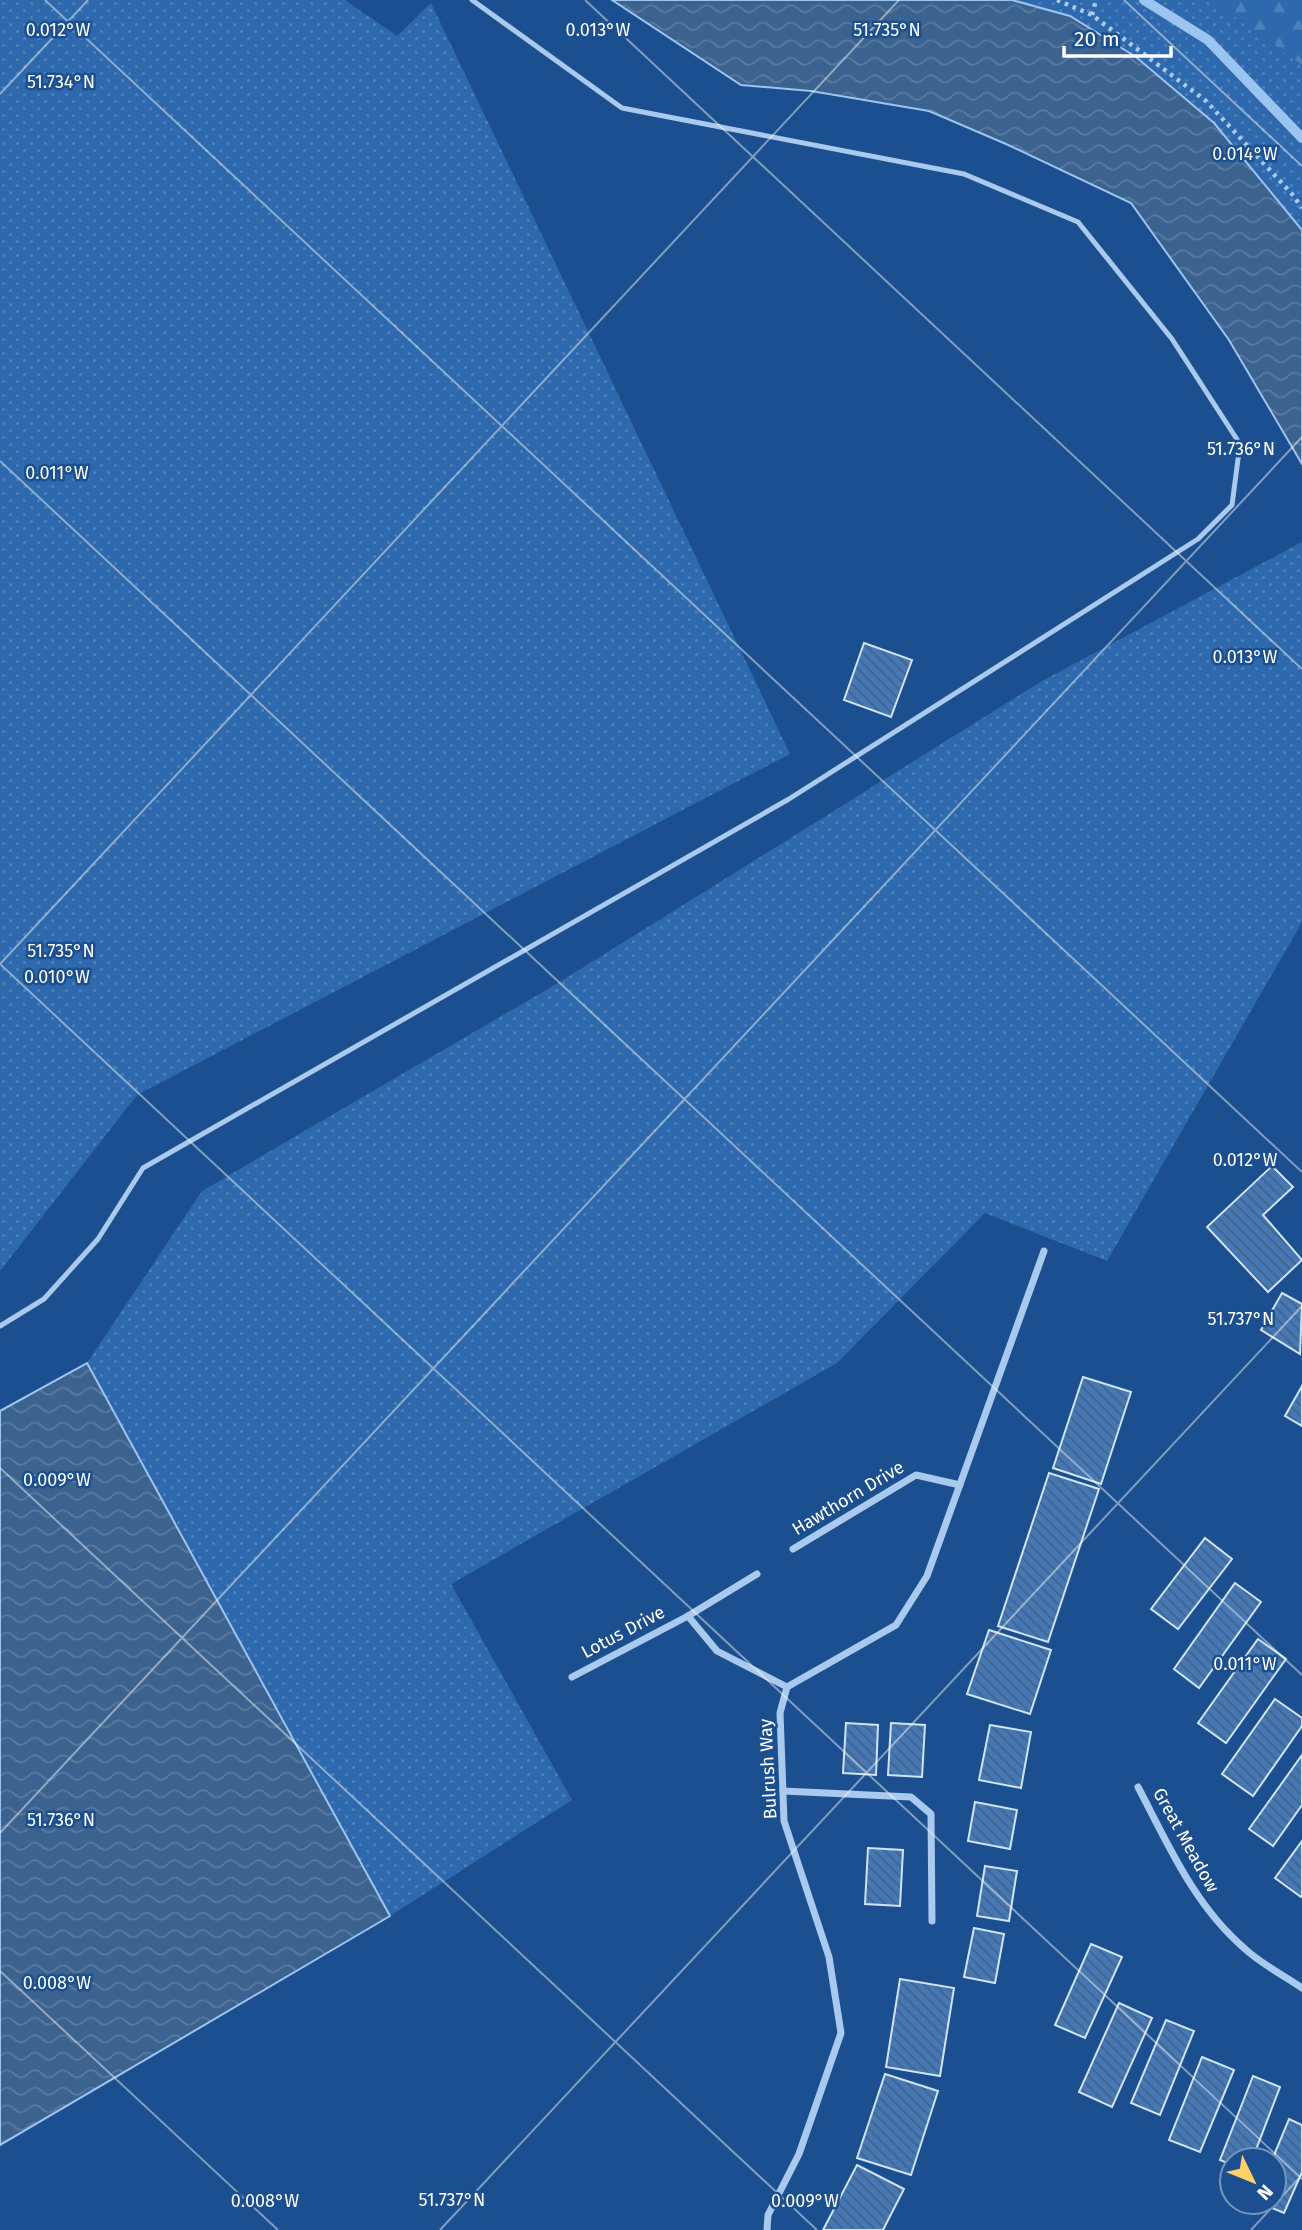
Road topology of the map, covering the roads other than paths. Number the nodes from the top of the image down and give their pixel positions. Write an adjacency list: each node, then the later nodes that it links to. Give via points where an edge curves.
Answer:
1 (472, 0): 3 (lane, via 622,108 964,174 1078,222 1172,339 1240,444 1232,505 1198,539 789,799 143,1168 98,1239 44,1299)
2 (1044, 1251): 4 (street)
3 (0, 1326)
4 (960, 1485): 5 (street, Hawthorn Drive, via 916,1475); 9 (street, via 927,1576 896,1625)
5 (793, 1549)
6 (757, 1574): 7 (street, Lotus Drive)
7 (688, 1616): 8 (street, Lotus Drive); 9 (street, Lotus Drive, via 717,1651)
8 (572, 1677)
9 (788, 1687): 11 (street, Bulrush Way, via 779,1713)
10 (1138, 1787): 13 (street, Great Meadow, via 1211,1915 1245,1949)
11 (783, 1791): 12 (street, via 911,1797 931,1814); 14 (street, Bulrush Way, via 784,1821 829,1957 841,2033 799,2154 768,2215)
12 (932, 1921)
13 (1302, 1988)
14 (767, 2230)

